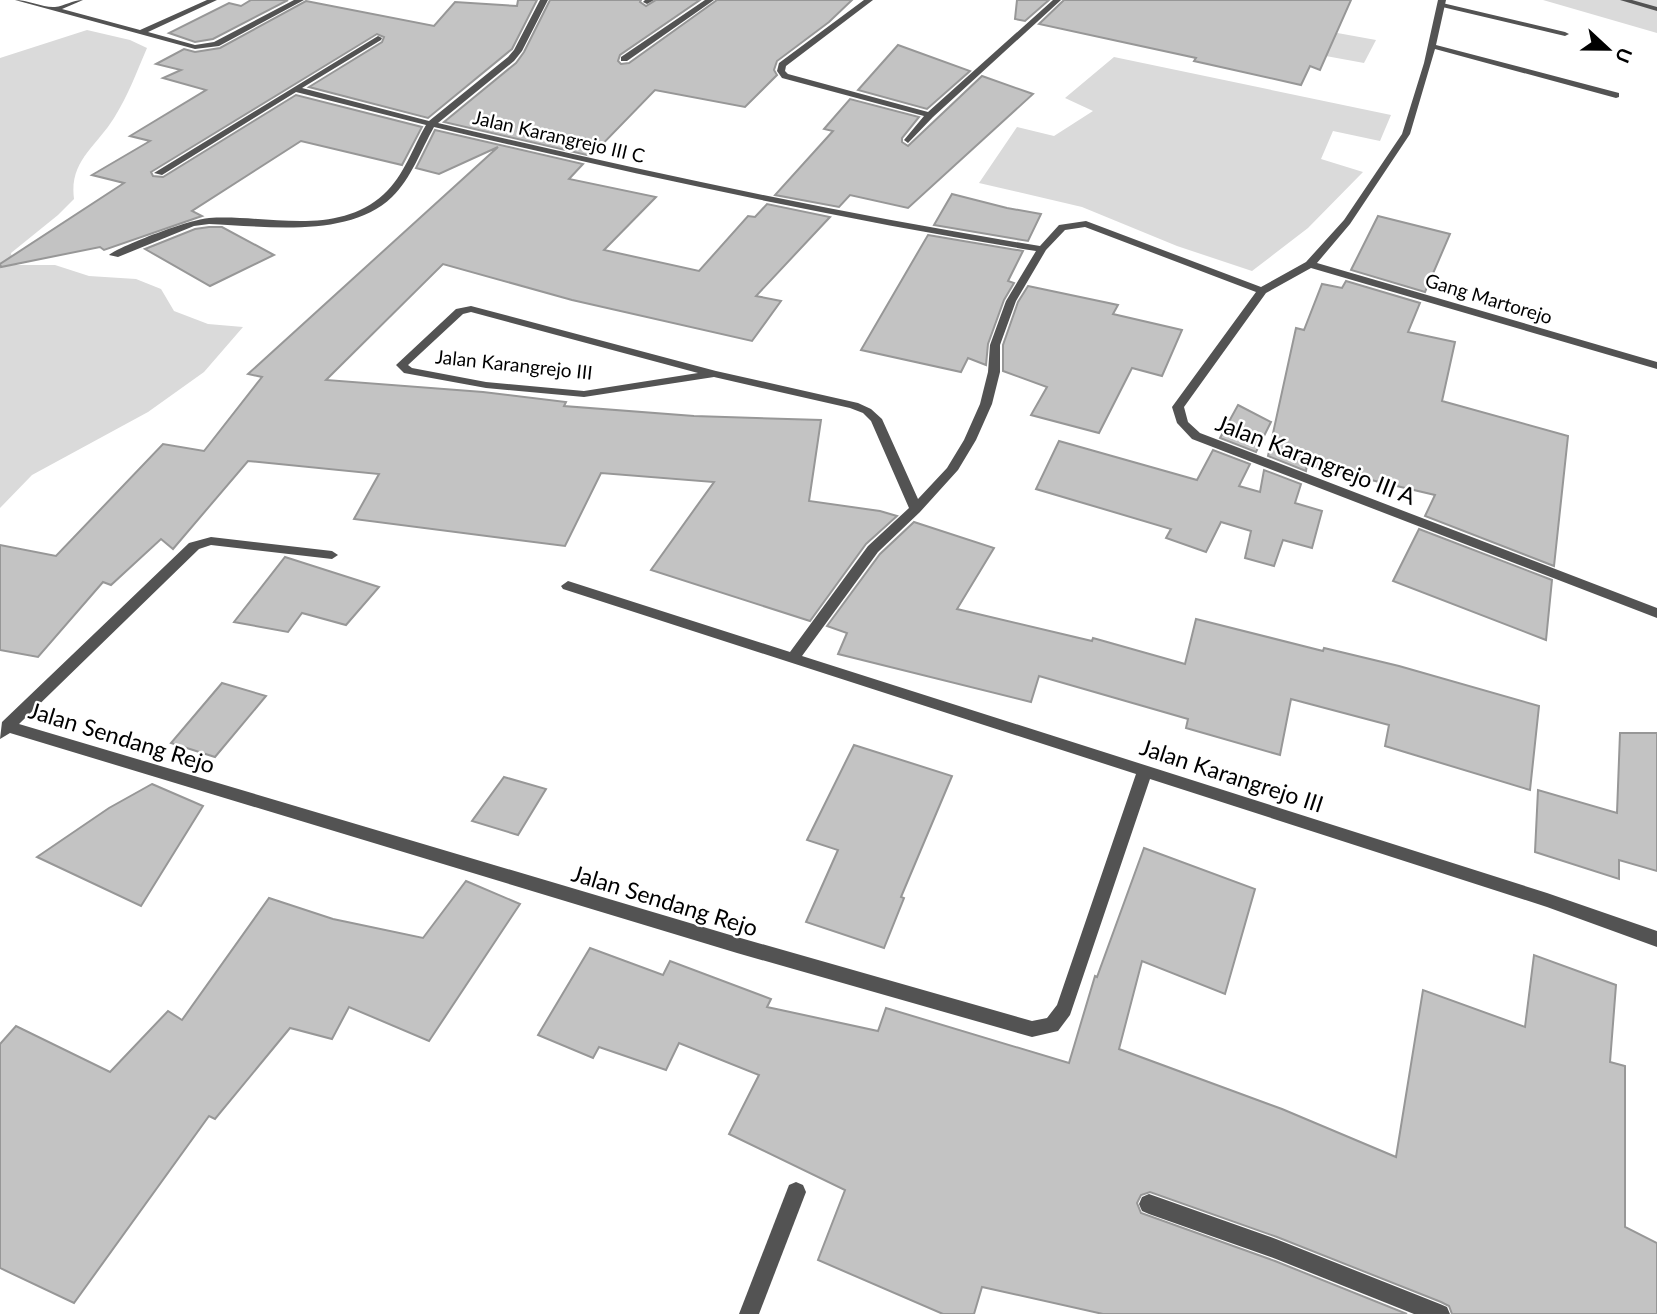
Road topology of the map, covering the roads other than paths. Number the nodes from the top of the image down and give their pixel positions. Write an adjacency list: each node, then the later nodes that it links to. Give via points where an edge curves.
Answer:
1 (19, 0): 11 (street)
2 (79, 0): 11 (street)
3 (213, 0): 13 (street)
4 (300, 0): 13 (street, via 211,46 195,47)
5 (544, 0): 21 (street, via 511,59)
6 (709, 0): 17 (street)
7 (869, 0): 20 (street, via 782,65 781,71 785,76)
8 (1057, 0): 20 (street)
9 (1624, 0): 12 (street)
10 (1441, 2): 14 (street); 16 (street)
11 (56, 9): 13 (street)
12 (1657, 9)
13 (142, 33)
14 (1565, 34)
15 (378, 38): 18 (street)
16 (1432, 46): 19 (street); 26 (street, via 1406,134 1346,222)
17 (624, 59)
18 (295, 89): 21 (street, Jalan Karangrejo III C); 23 (street)
19 (1616, 95)
20 (930, 115): 22 (street)
21 (431, 124): 24 (street, Jalan Karangrejo III C, via 838,214); 25 (street, via 390,195 368,211 322,223 201,223)
22 (908, 140)
23 (159, 173)
24 (1042, 249): 27 (street, via 1062,227 1086,223); 30 (street, via 1001,326 986,404 970,440 952,470)
25 (114, 255)
26 (1310, 264): 27 (street); 28 (street, Gang Martorejo)
27 (1262, 291): 33 (street, Jalan Karangrejo III A, via 1178,407 1183,424 1196,436)
28 (1657, 366)
29 (714, 374): 29 (street, Jalan Karangrejo III, via 471,309 460,311 402,365 408,371 486,385 584,394); 30 (street, Jalan Karangrejo III, via 867,411 876,419)
30 (916, 509): 34 (street, via 873,549)
31 (332, 555): 35 (street, Jalan Sendang Rejo, via 211,541 194,546)
32 (568, 586): 34 (street, Jalan Karangrejo III)
33 (1657, 612)
34 (792, 659): 36 (street, Jalan Karangrejo III)
35 (4, 729): 36 (street, Jalan Sendang Rejo, via 1032,1029 1052,1025 1064,1009)
36 (1145, 771): 37 (street, Jalan Karangrejo III)
37 (1657, 939)
38 (796, 1192): 40 (street)
39 (1149, 1204): 41 (street)
40 (749, 1314)
41 (1440, 1314)

